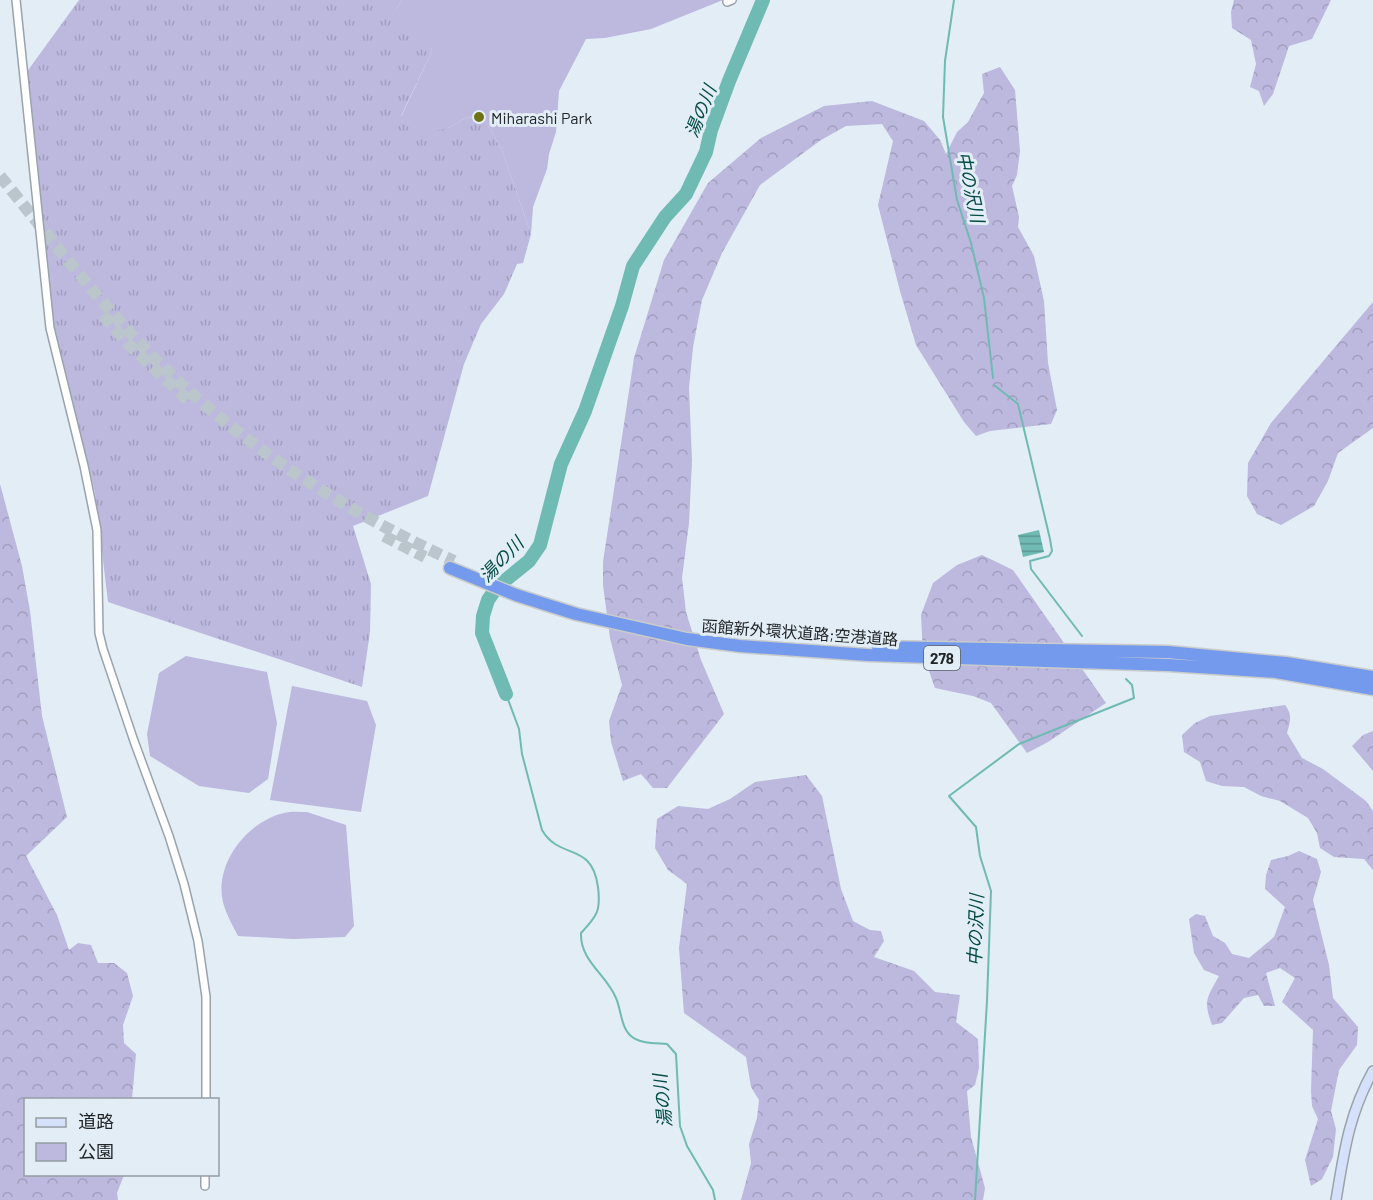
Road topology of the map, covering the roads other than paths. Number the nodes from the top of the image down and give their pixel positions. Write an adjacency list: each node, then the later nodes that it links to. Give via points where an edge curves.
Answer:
1 (16, 0): 7 (street, via 50,328 97,530 99,633 169,836 198,941 206,997)
2 (452, 565): 3 (highway, 函館新外環状道路;空港道路 / 278)
3 (518, 591): 4 (highway, 函館新外環状道路;空港道路 / 278, via 637,623 741,640 794,645 1168,652 1286,663); 5 (highway, 函館新外環状道路;空港道路 / 278, via 576,614 636,629 740,646 1266,671)
4 (1373, 677)
5 (1373, 689)
6 (1373, 1071): 10 (main road, via 1356,1105 1344,1147)
7 (206, 1098)
8 (205, 1176): 9 (street)
9 (205, 1186)
10 (1336, 1200)

